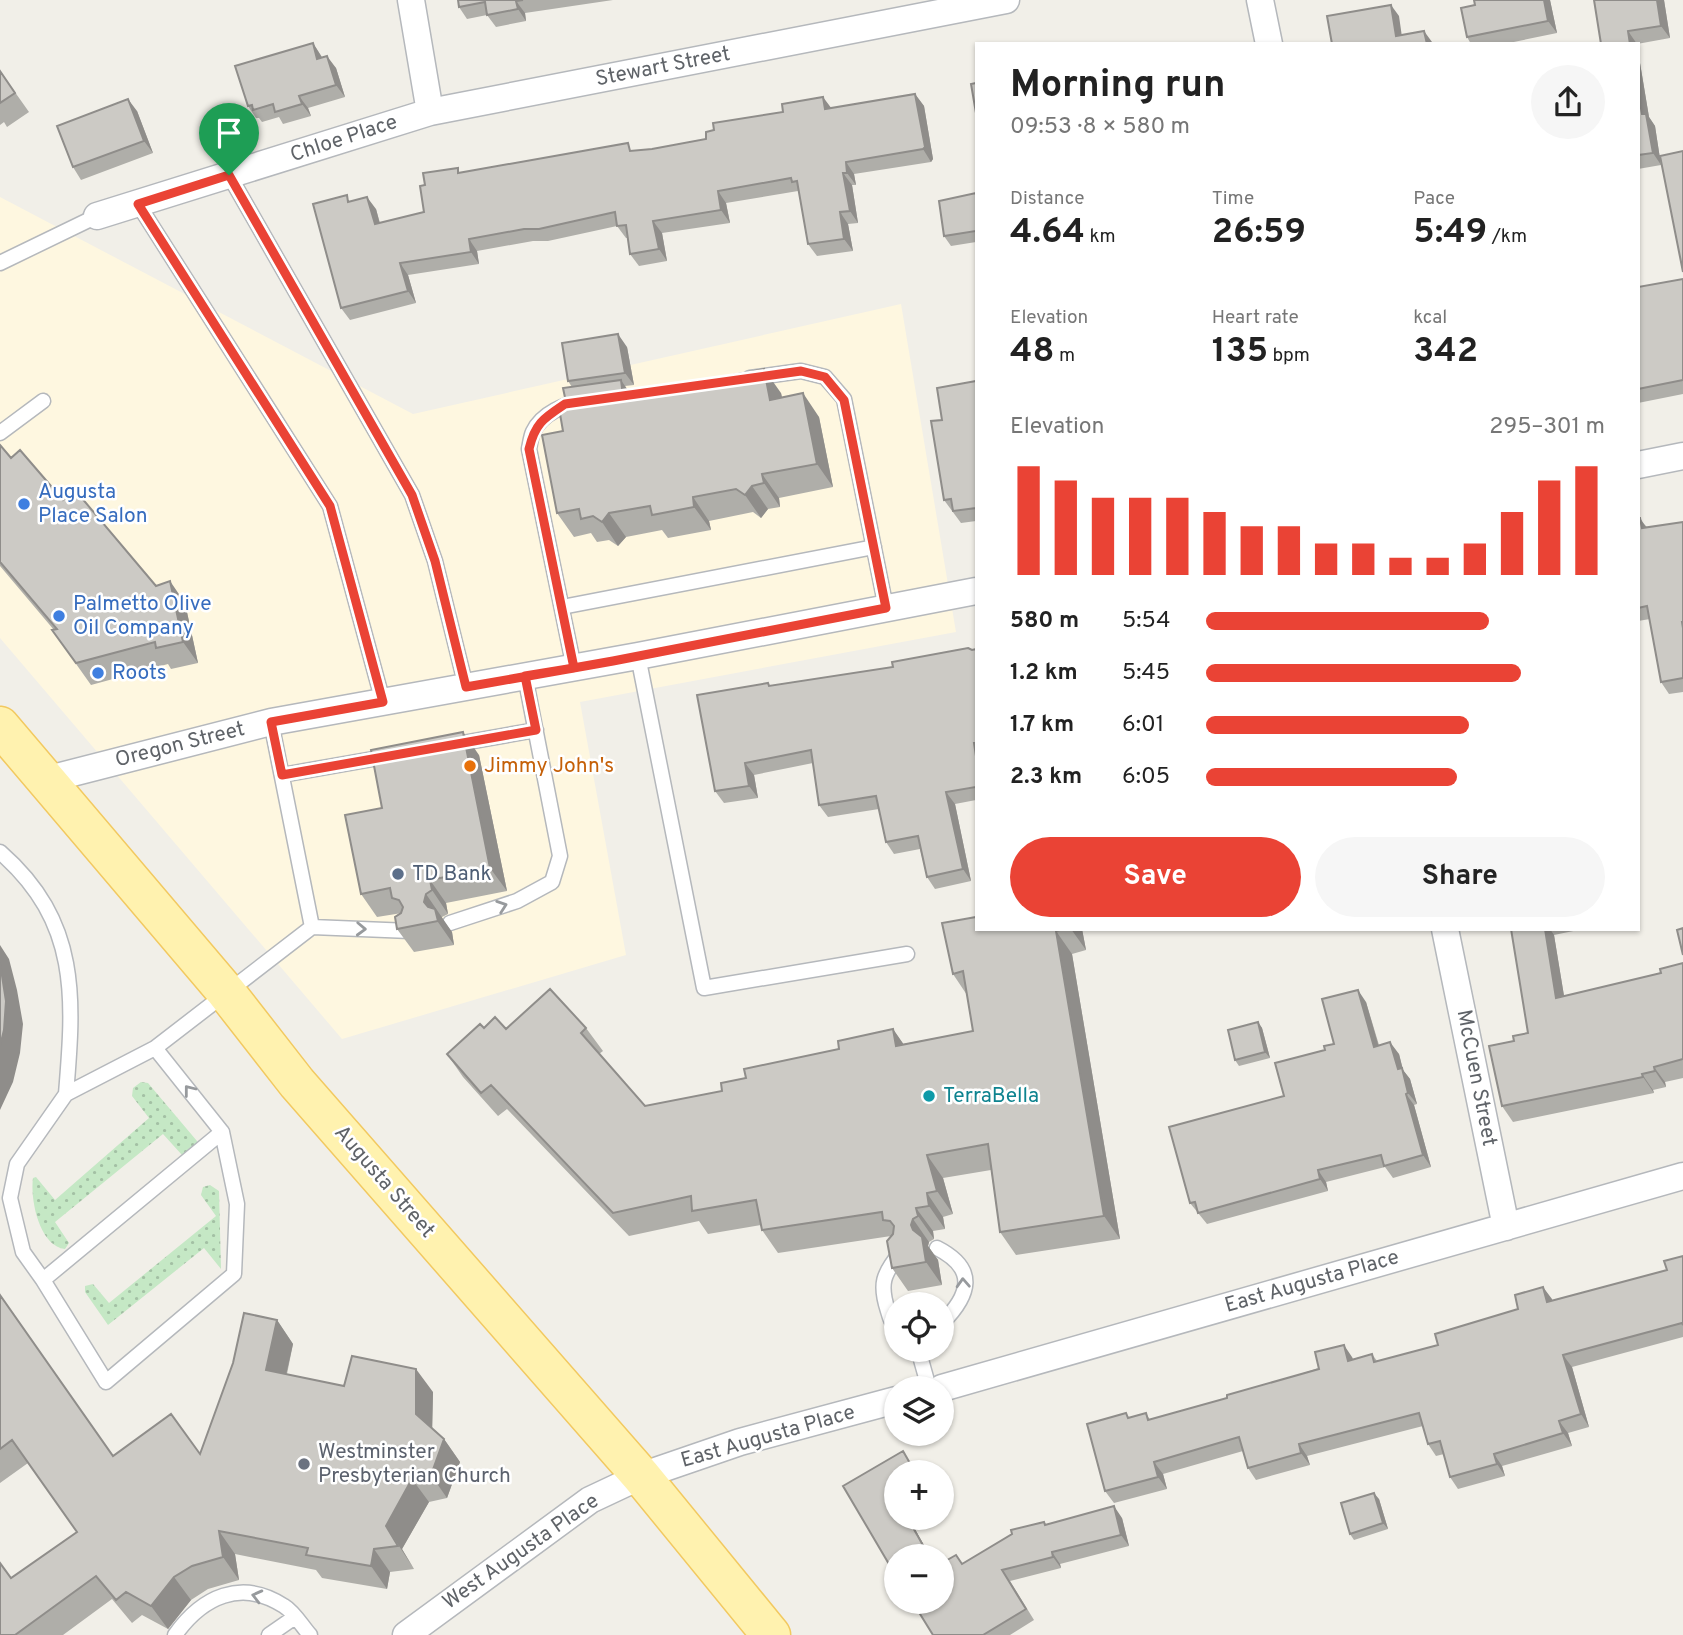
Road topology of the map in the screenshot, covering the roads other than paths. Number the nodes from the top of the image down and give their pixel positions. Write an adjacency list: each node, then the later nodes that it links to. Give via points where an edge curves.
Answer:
1 (411, 0): 5 (street)
2 (1006, 0): 5 (street, Stewart Street)
3 (1260, 0): 4 (street)
4 (1269, 42)
5 (430, 111): 6 (street, Chloe Place)
6 (229, 175): 7 (street, Chloe Place); 23 (lane, via 412,495 435,561)
7 (138, 204): 8 (street, Chloe Place); 24 (lane, via 330,506)
8 (97, 216): 9 (lane)
9 (0, 263)
10 (736, 380): 16 (lane, via 801,371 825,377 831,384 844,400)
11 (604, 398): 18 (lane, via 565,404 548,415 533,431 529,449)
12 (43, 401): 13 (lane)
13 (0, 433)
14 (1683, 456): 15 (street)
15 (1640, 465)
16 (874, 548): 18 (lane); 19 (lane)
17 (975, 591): 19 (street, Oregon Street)
18 (562, 607): 21 (lane)
19 (886, 608): 20 (street, Oregon Street)
20 (638, 656): 21 (street, Oregon Street); 37 (lane, via 704,988)
21 (574, 668): 22 (street, Oregon Street)
22 (525, 676): 23 (street, Oregon Street); 27 (lane)
23 (466, 687): 24 (street, Oregon Street)
24 (383, 702): 25 (street, Oregon Street)
25 (271, 722): 30 (lane); 31 (street, Oregon Street)
26 (0, 726): 31 (main road, Augusta Street)
27 (536, 730): 28 (lane); 33 (lane, one-way to 27, via 517,901 552,882 560,856)
28 (442, 747)
29 (402, 754): 30 (lane)
30 (282, 775): 34 (lane)
31 (45, 780): 38 (main road, Augusta Street)
32 (0, 852): 40 (lane, via 45,903 67,960 71,1035)
33 (450, 923)
34 (312, 927): 35 (lane, one-way to 35); 38 (lane)
35 (410, 931)
36 (1446, 931): 43 (street, McCuen Street)
37 (907, 954)
38 (226, 992): 39 (lane); 51 (main road, Augusta Street, via 297,1083)
39 (155, 1048): 40 (lane); 41 (lane, one-way to 39)
40 (66, 1094): 46 (lane, via 17,1164 10,1198 23,1251)
41 (222, 1132): 46 (lane); 46 (lane, via 237,1205 234,1274 106,1382)
42 (1683, 1176): 43 (street, East Augusta Place)
43 (1506, 1227): 49 (street, East Augusta Place)
44 (937, 1248): 48 (lane, one-way to 44, via 963,1297 965,1278 955,1258)
45 (901, 1252): 47 (lane, via 888,1268 881,1292)
46 (43, 1280)
47 (884, 1300)
48 (954, 1308)
49 (954, 1385)
50 (884, 1403): 51 (street, East Augusta Place, via 740,1442)
51 (641, 1476): 56 (street, West Augusta Place, via 590,1500); 57 (main road, Augusta Street)
52 (295, 1617): 53 (lane, one-way to 53, via 269,1598 231,1593 209,1600); 54 (lane); 55 (lane)
53 (175, 1635)
54 (270, 1635)
55 (310, 1635)
56 (405, 1635)
57 (771, 1635)

